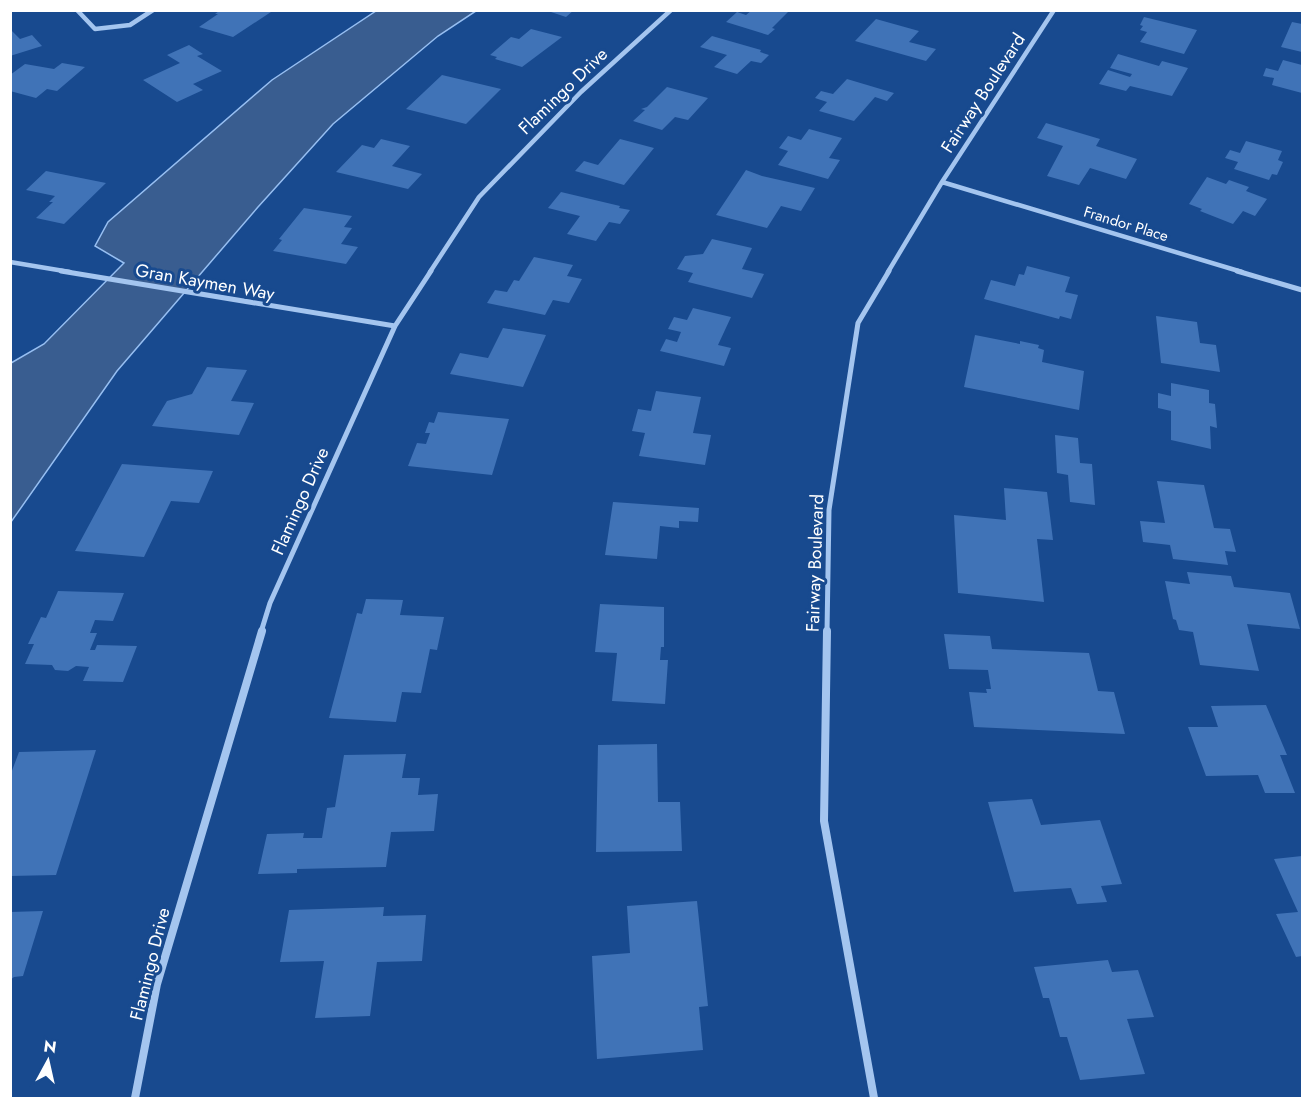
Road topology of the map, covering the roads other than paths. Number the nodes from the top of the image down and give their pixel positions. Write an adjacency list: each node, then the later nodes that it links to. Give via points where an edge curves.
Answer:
1 (77, 10): 2 (street, via 95,28 130,25)
2 (153, 10)
3 (671, 10): 8 (street, Flamingo Drive, via 581,92 479,197)
4 (1054, 10): 5 (street, Fairway Boulevard)
5 (942, 182): 7 (street, Frandor Place); 10 (street, Fairway Boulevard, via 858,323 829,510 824,821)
6 (10, 262): 8 (street, Gran Kaymen Way)
7 (1302, 290)
8 (395, 327): 9 (street, Flamingo Drive, via 270,603 157,984)
9 (135, 1098)
10 (874, 1098)

